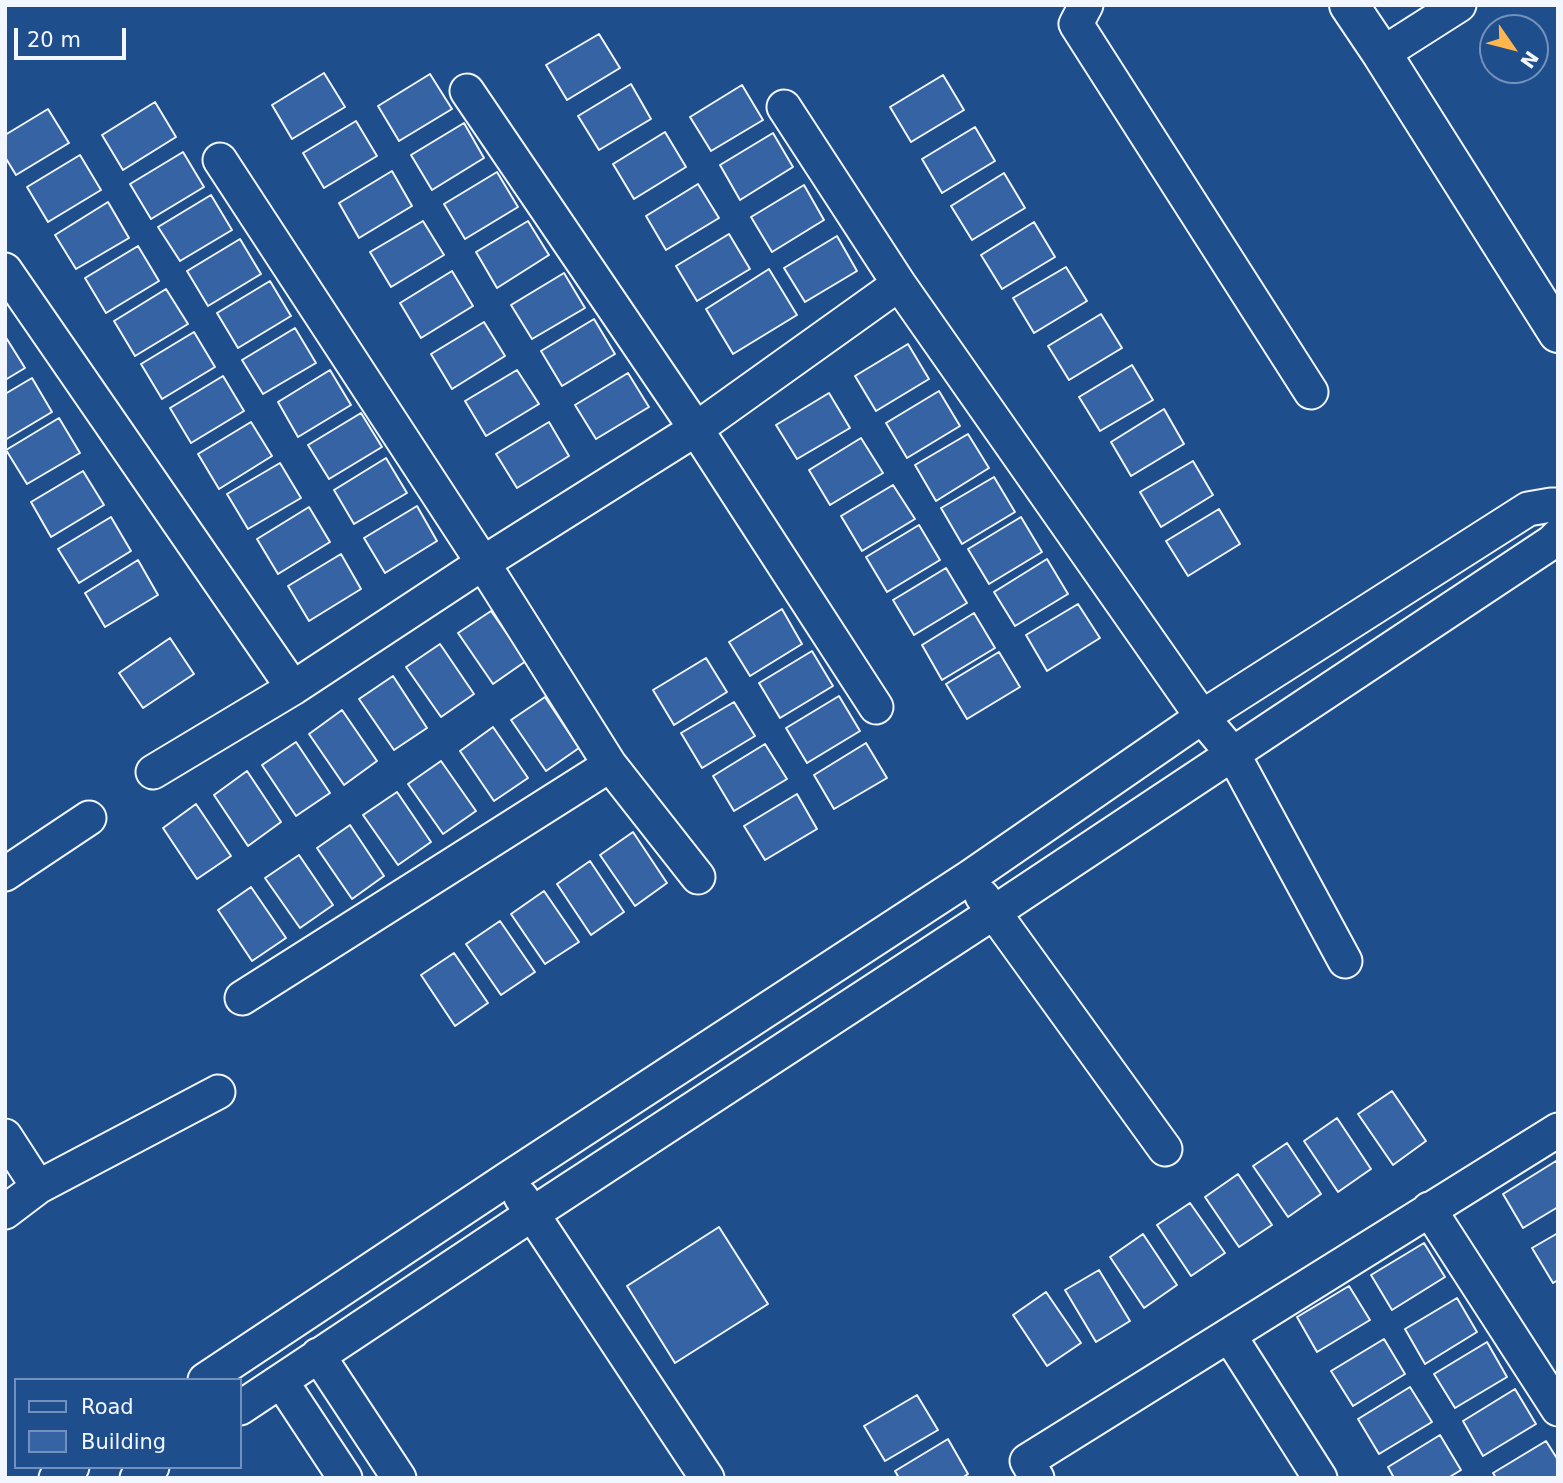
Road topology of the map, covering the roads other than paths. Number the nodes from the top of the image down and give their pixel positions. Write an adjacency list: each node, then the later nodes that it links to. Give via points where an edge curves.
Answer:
1 (1086, 5): 11 (street, via 1076,24)
2 (1349, 5): 4 (street)
3 (1459, 5): 4 (street)
4 (1382, 54): 10 (street)
5 (467, 90): 12 (street)
6 (784, 107): 9 (street)
7 (220, 160): 15 (street)
8 (5, 270): 16 (street)
9 (899, 284): 12 (street); 18 (street)
10 (1558, 333)
11 (1311, 392)
12 (696, 429): 15 (street); 17 (street)
13 (1558, 505): 18 (street, via 1528,509)
14 (1558, 536): 19 (street)
15 (483, 563): 16 (street); 20 (street)
16 (293, 688): 21 (street)
17 (876, 707)
18 (1202, 717): 19 (street); 25 (street)
19 (1233, 754): 26 (street); 27 (street)
20 (610, 765): 24 (street); 28 (street)
21 (153, 772)
22 (89, 818): 23 (street)
23 (5, 874)
24 (698, 877)
25 (970, 877): 26 (street); 33 (street)
26 (993, 914): 32 (street); 37 (street)
27 (1345, 961)
28 (242, 998)
29 (218, 1092): 34 (street)
30 (1558, 1130): 35 (street)
31 (5, 1136): 34 (street)
32 (1165, 1149)
33 (509, 1178): 37 (street); 38 (street)
34 (38, 1187): 36 (street)
35 (1430, 1209): 39 (street); 43 (street)
36 (5, 1212)
37 (532, 1214): 40 (street); 46 (street)
38 (273, 1335): 40 (street); 41 (street)
39 (1229, 1335): 47 (street, via 1027,1461); 48 (street)
40 (298, 1369): 42 (street); 44 (street); 45 (street)
41 (208, 1378)
42 (242, 1407)
43 (1558, 1409)
44 (345, 1478)
45 (399, 1478)
46 (707, 1478)
47 (1037, 1478)
48 (1320, 1478)

